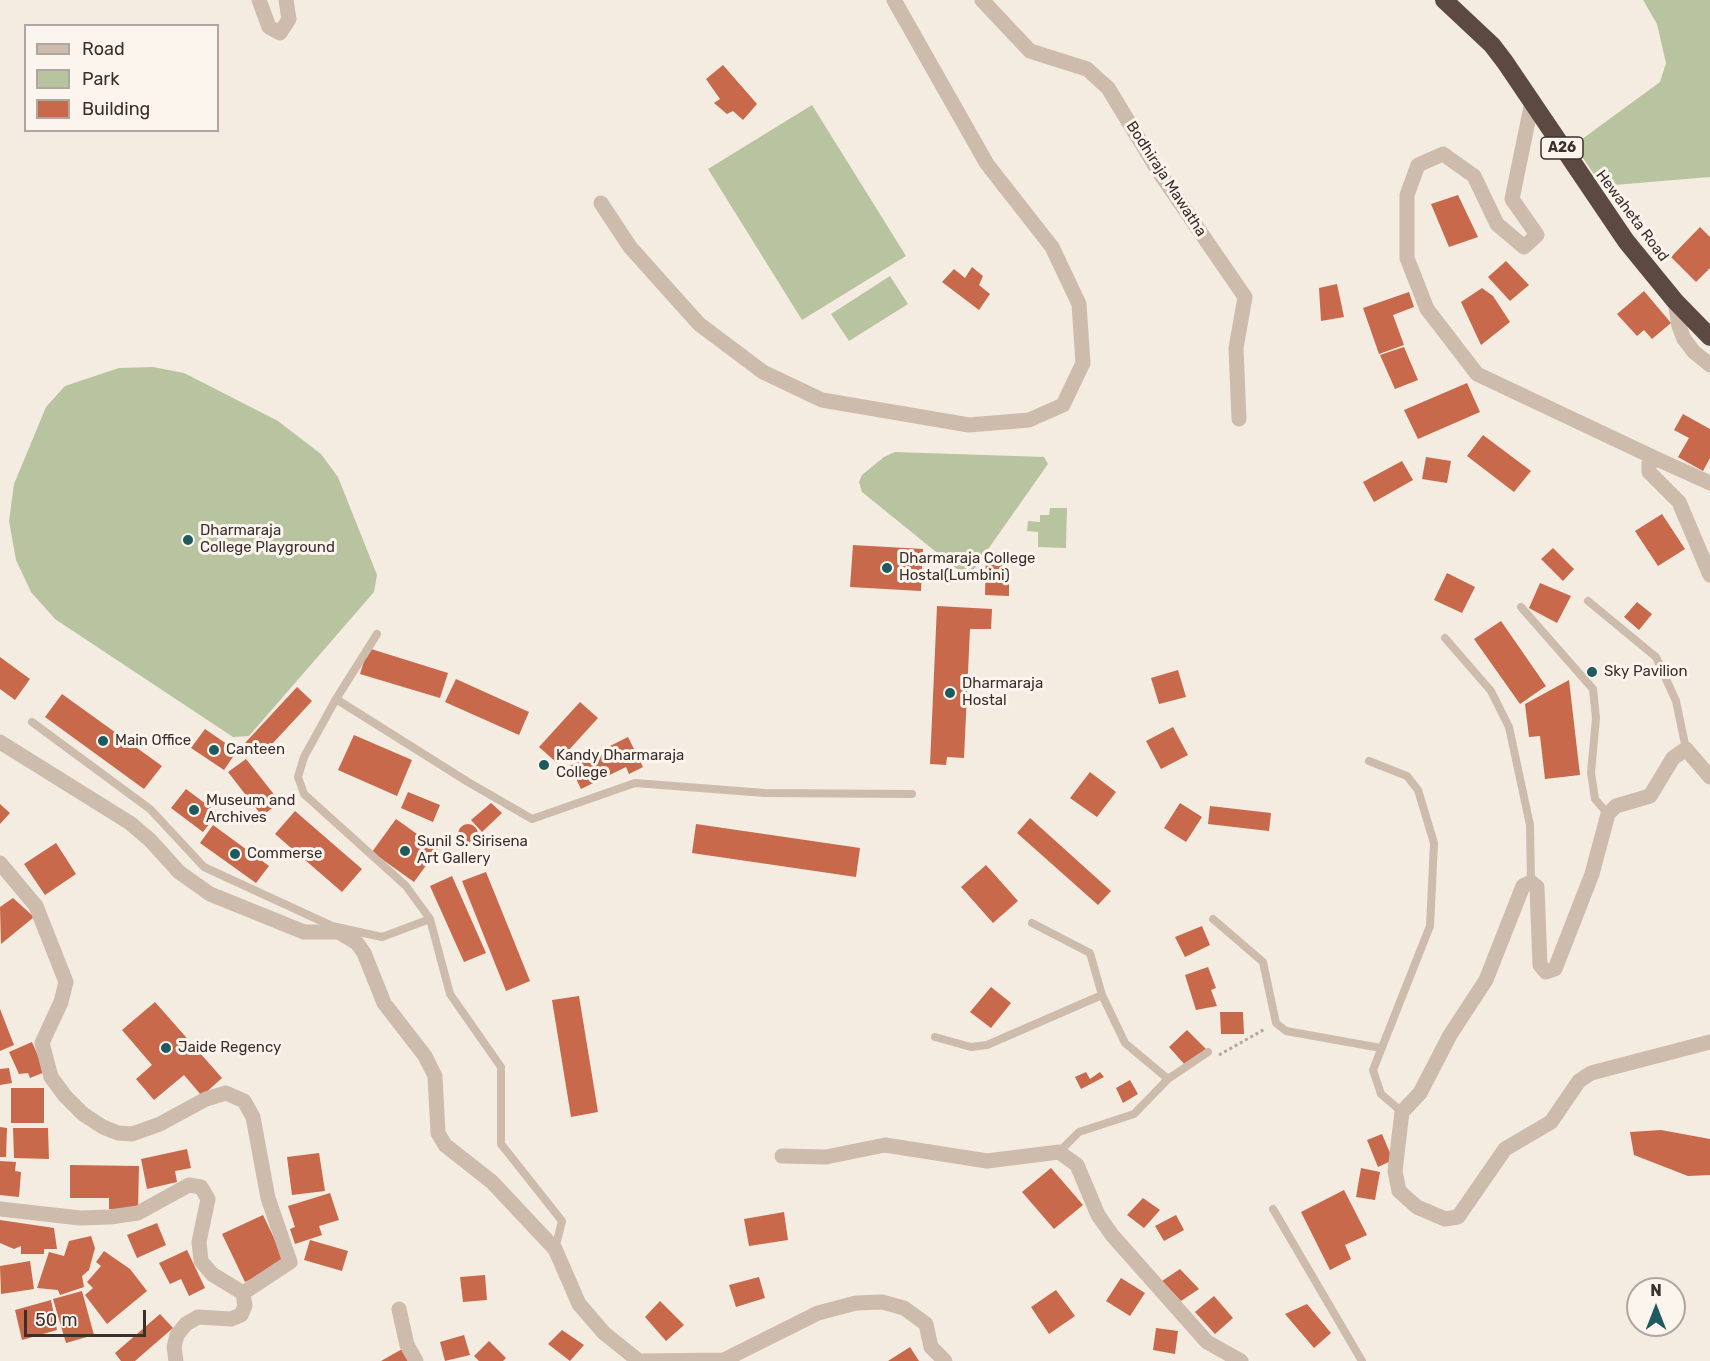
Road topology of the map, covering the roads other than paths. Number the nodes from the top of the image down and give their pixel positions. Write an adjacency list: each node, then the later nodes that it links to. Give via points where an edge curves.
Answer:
1 (259, 0): 2 (street, via 269,27 280,33 289,20)
2 (286, 0)
3 (894, 0): 7 (street, via 987,164 1052,247 1079,304 1083,363 1063,405 1029,420 969,425 822,400 763,372 699,324 630,247)
4 (982, 0): 11 (street, Bodhiraja Mawatha, via 1030,51 1087,69 1108,88 1159,172 1245,297 1236,348)
5 (1443, 0): 6 (highway, Hewaheta Road / A26, via 1492,45)
6 (1532, 102): 8 (highway, Hewaheta Road / A26, via 1600,207); 12 (street, via 1512,199 1537,235 1524,247 1497,224 1474,176 1443,154 1418,165 1407,195 1407,258 1427,309 1477,374)
7 (601, 203)
8 (1675, 301): 9 (highway, Hewaheta Road / A26); 10 (street, via 1684,339)
9 (1710, 337)
10 (1710, 365)
11 (1239, 419)
12 (1657, 459): 13 (street); 14 (street, via 1649,464 1649,472 1679,502)
13 (1710, 483)
14 (1710, 575)
15 (1588, 601): 22 (lane, via 1656,657 1676,700)
16 (1521, 608): 26 (lane, via 1593,689 1596,718 1591,773 1595,799)
17 (377, 634): 19 (lane)
18 (1445, 639): 28 (lane, via 1491,691 1509,727 1530,825)
19 (336, 699): 25 (lane, via 532,819 635,783 765,793); 29 (lane, via 304,757 298,777 304,794 406,886)
20 (32, 722): 29 (lane, via 150,809 204,867 332,926 382,936)
21 (0, 742): 43 (street, via 130,823 179,872 210,894 304,932 339,932 357,943 384,1003 425,1056 435,1076 438,1133 445,1145 492,1182)
22 (1686, 749): 24 (street); 26 (street, via 1673,758 1650,796 1616,806)
23 (1369, 761): 35 (lane, via 1407,776 1418,790 1434,843 1430,926)
24 (1710, 777)
25 (912, 794)
26 (1608, 814): 28 (street, via 1592,874 1555,969 1546,972 1540,965 1537,887)
27 (0, 862): 44 (street, via 36,906 66,982 42,1043 51,1077 65,1096 83,1114 118,1133 132,1134 160,1124 206,1099 226,1093 244,1101 254,1117 268,1198 290,1262)
28 (1531, 882): 38 (street, via 1523,886 1486,980 1450,1035 1420,1093)
29 (430, 919): 43 (lane, via 450,994 501,1066 501,1144 562,1221)
30 (1213, 919): 35 (lane, via 1263,962 1276,1023 1286,1031)
31 (1032, 923): 32 (lane, via 1090,953)
32 (1102, 995): 33 (lane, via 987,1045 971,1047); 37 (lane, via 1125,1043)
33 (935, 1037)
34 (1710, 1042): 38 (street, via 1591,1073 1579,1081 1551,1122 1505,1149 1458,1217 1445,1219 1417,1208 1399,1191 1395,1171)
35 (1381, 1047): 38 (lane, via 1373,1070 1382,1094)
36 (1208, 1052): 37 (lane)
37 (1168, 1079): 39 (lane, via 1134,1114 1079,1131)
38 (1401, 1112)
39 (1059, 1152): 40 (street, via 987,1161 885,1145 826,1157); 49 (street, via 1077,1165 1098,1215 1112,1235 1207,1342)
40 (782, 1156)
41 (0, 1209): 44 (street, via 80,1218 110,1217 138,1213 189,1185 201,1187 207,1199 199,1242 201,1261 212,1274)
42 (1273, 1209): 50 (lane)
43 (555, 1249): 48 (street, via 579,1304 604,1333 639,1361 724,1360 818,1313 856,1303 882,1302 904,1308 926,1324 931,1347)
44 (243, 1293): 46 (street, via 245,1306 241,1314 231,1319 198,1317 186,1324 177,1335)
45 (399, 1309): 47 (street, via 407,1345)
46 (176, 1361)
47 (416, 1361)
48 (945, 1361)
49 (1241, 1361)
50 (1362, 1361)

